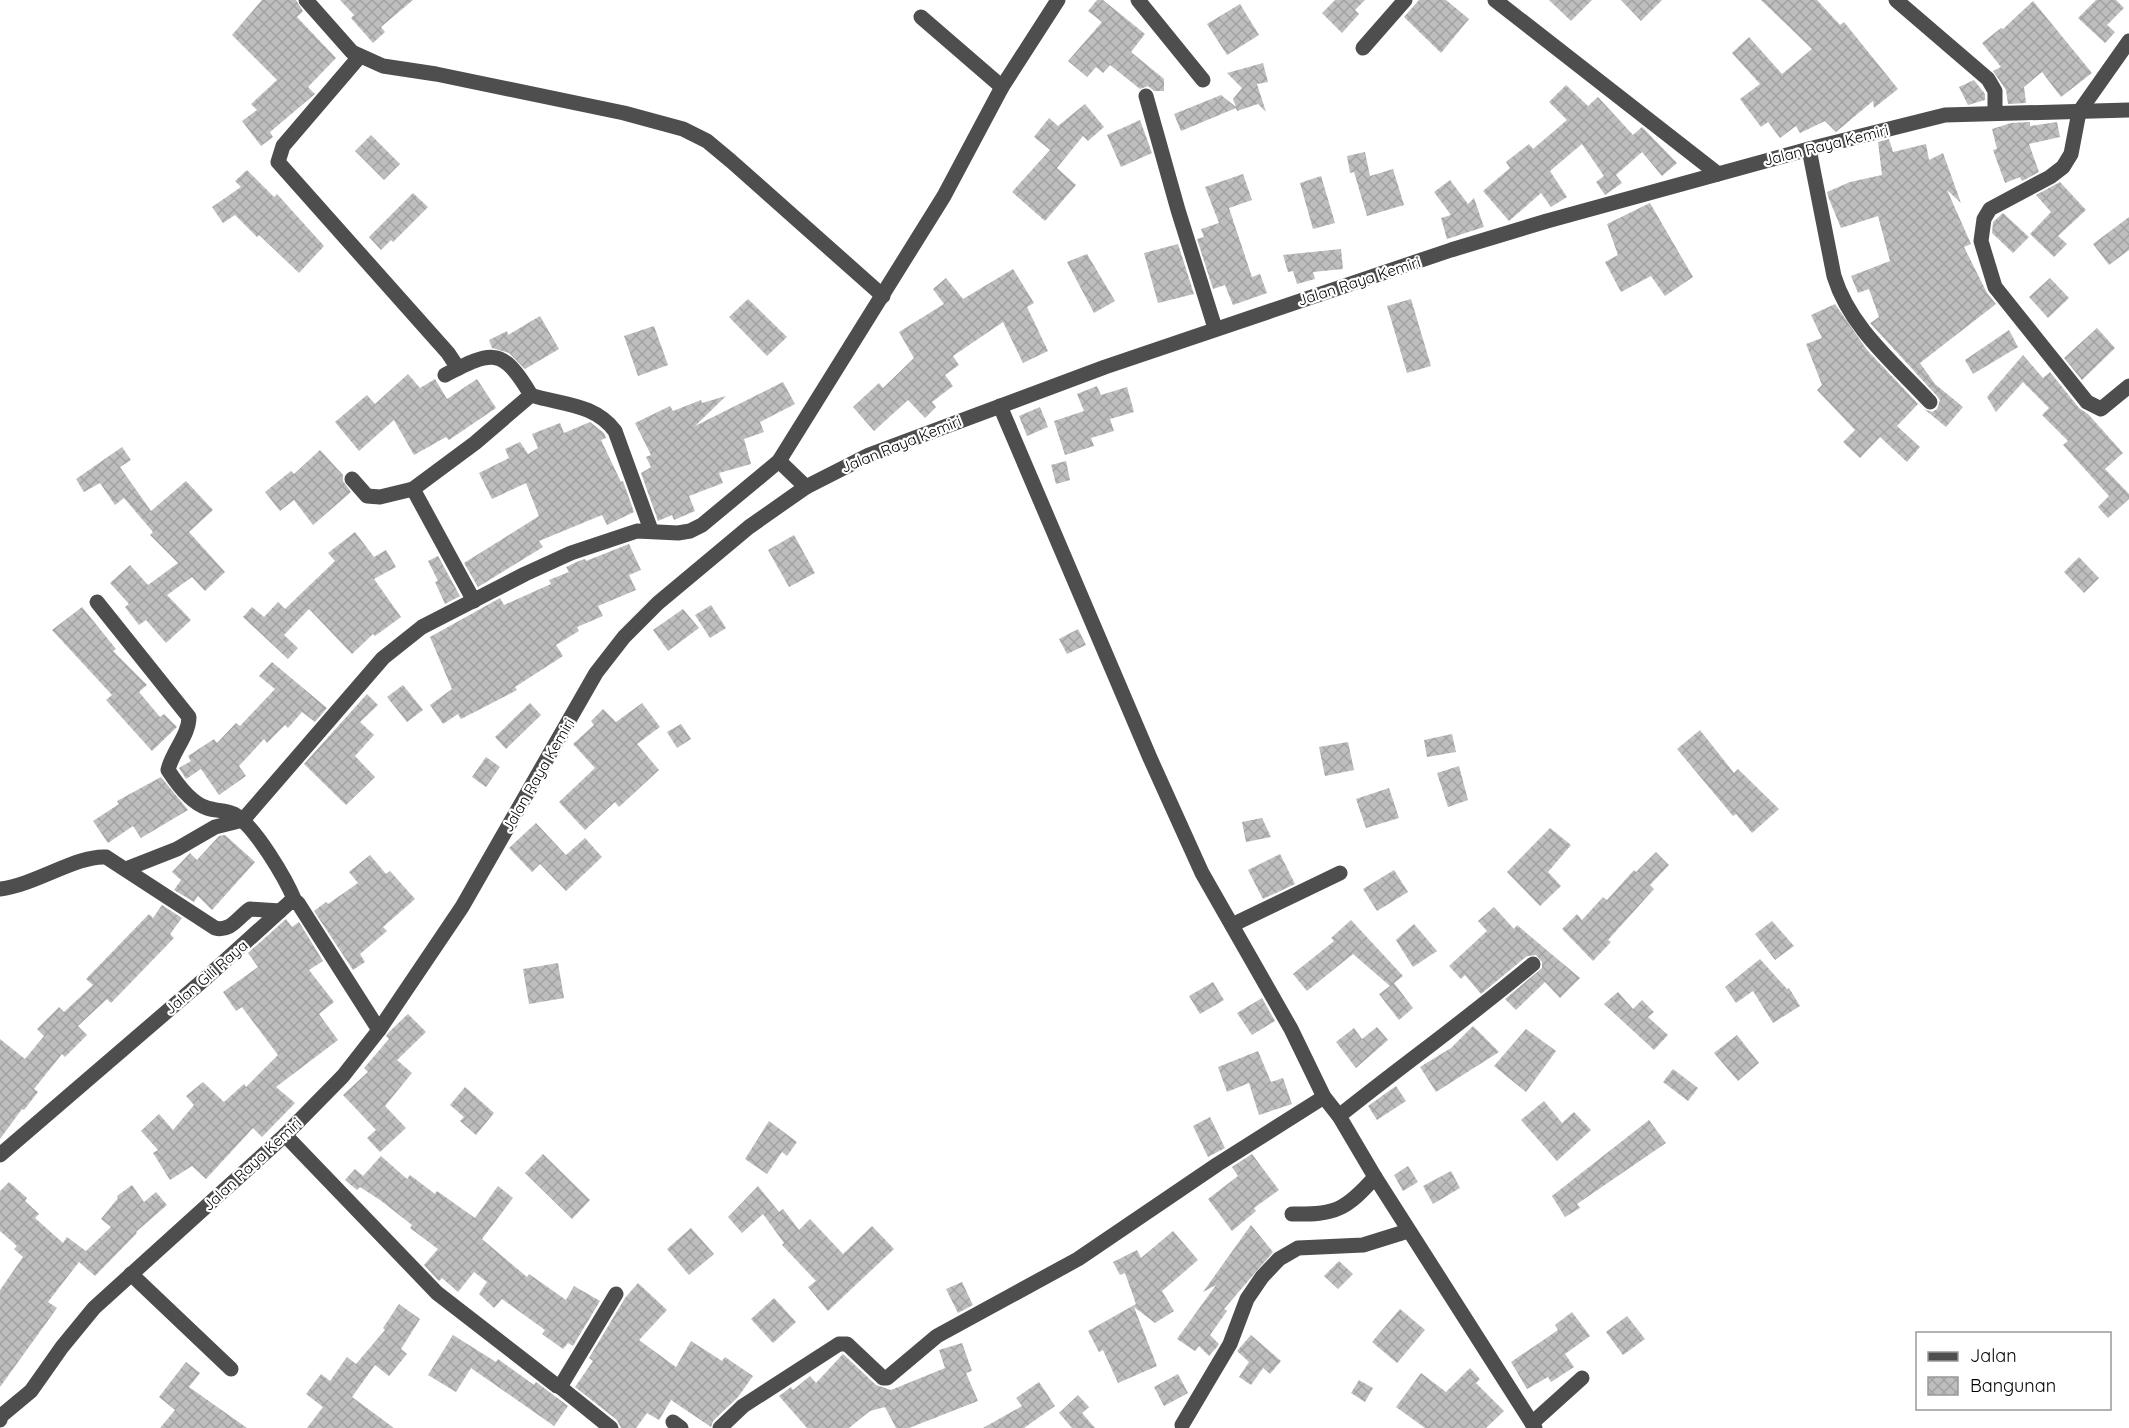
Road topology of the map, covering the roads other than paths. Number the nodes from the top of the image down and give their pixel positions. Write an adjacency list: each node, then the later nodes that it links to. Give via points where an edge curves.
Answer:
1 (306, 0): 10 (street)
2 (1058, 0): 12 (street)
3 (1138, 0): 11 (street)
4 (1405, 0): 9 (street)
5 (1496, 0): 18 (street)
6 (1896, 0): 15 (street, via 1988,79 1995,91)
7 (921, 17): 12 (street)
8 (2129, 41): 16 (street)
9 (1363, 48)
10 (360, 56): 19 (street, via 383,66 624,113 683,129 731,160); 22 (street, via 283,146 278,162 448,353 451,372 478,358 500,359 516,368)
11 (1203, 80)
12 (1002, 87): 19 (street, via 944,196)
13 (1146, 96): 20 (street)
14 (2129, 110): 16 (street, Jalan Raya Kemiri)
15 (1995, 113): 16 (street, Jalan Raya Kemiri); 17 (street, Jalan Raya Kemiri, via 1945,115)
16 (2078, 119): 21 (street, via 2071,154 2063,167 1990,208 1981,241 1995,287 2087,402 2101,409)
17 (1809, 149): 18 (street, Jalan Raya Kemiri); 23 (street, via 1840,296 1851,317)
18 (1718, 174): 20 (street, Jalan Raya Kemiri, via 1451,250)
19 (883, 296): 25 (street)
20 (1215, 328): 24 (street, Jalan Raya Kemiri)
21 (2129, 386)
22 (531, 395): 28 (street); 29 (street, via 585,408 606,419 615,431)
23 (1930, 402)
24 (1000, 406): 27 (street, Jalan Raya Kemiri, via 869,455); 38 (street, via 1150,758 1202,873)
25 (785, 467): 27 (street); 29 (street, via 690,531)
26 (352, 479): 28 (street, via 367,496)
27 (806, 487): 40 (street, Jalan Raya Kemiri, via 749,527 658,603 617,646 596,673 462,908)
28 (412, 489): 30 (street)
29 (651, 530): 30 (street, via 637,531 549,562)
30 (474, 601): 32 (street, via 422,627 383,658)
31 (97, 602): 32 (street, via 189,717 170,762 168,770 173,778 200,805)
32 (243, 820): 33 (street, via 215,827 177,849); 36 (street)
33 (126, 869): 35 (street, via 106,857 92,856 41,878); 37 (street, via 214,928 231,927 250,909)
34 (1340, 873): 38 (street)
35 (0, 889)
36 (295, 901): 37 (street, Jalan Gili Raya); 40 (street)
37 (280, 911): 44 (street, Jalan Gili Raya)
38 (1232, 926): 41 (street, via 1291,1029)
39 (1533, 964): 42 (street)
40 (379, 1030): 43 (street, Jalan Raya Kemiri, via 343,1076)
41 (1324, 1097): 42 (street); 57 (street, via 1078,1259 937,1336 887,1378 847,1344 839,1344 743,1406)
42 (1339, 1116): 45 (street)
43 (285, 1136): 48 (street, Jalan Raya Kemiri); 52 (street, via 437,1293)
44 (0, 1155)
45 (1375, 1177): 46 (street, via 1341,1208 1325,1215); 47 (street)
46 (1292, 1214)
47 (1408, 1231): 54 (street, via 1363,1245 1298,1248 1279,1259 1248,1299 1230,1344); 55 (street)
48 (131, 1274): 50 (street); 53 (street, Jalan Raya Kemiri, via 94,1308 31,1391)
49 (616, 1294): 52 (street)
50 (231, 1369)
51 (1582, 1378): 55 (street)
52 (560, 1387): 56 (street)
53 (0, 1417)
54 (1182, 1425)
55 (1533, 1426)
56 (611, 1428)
57 (720, 1428)

